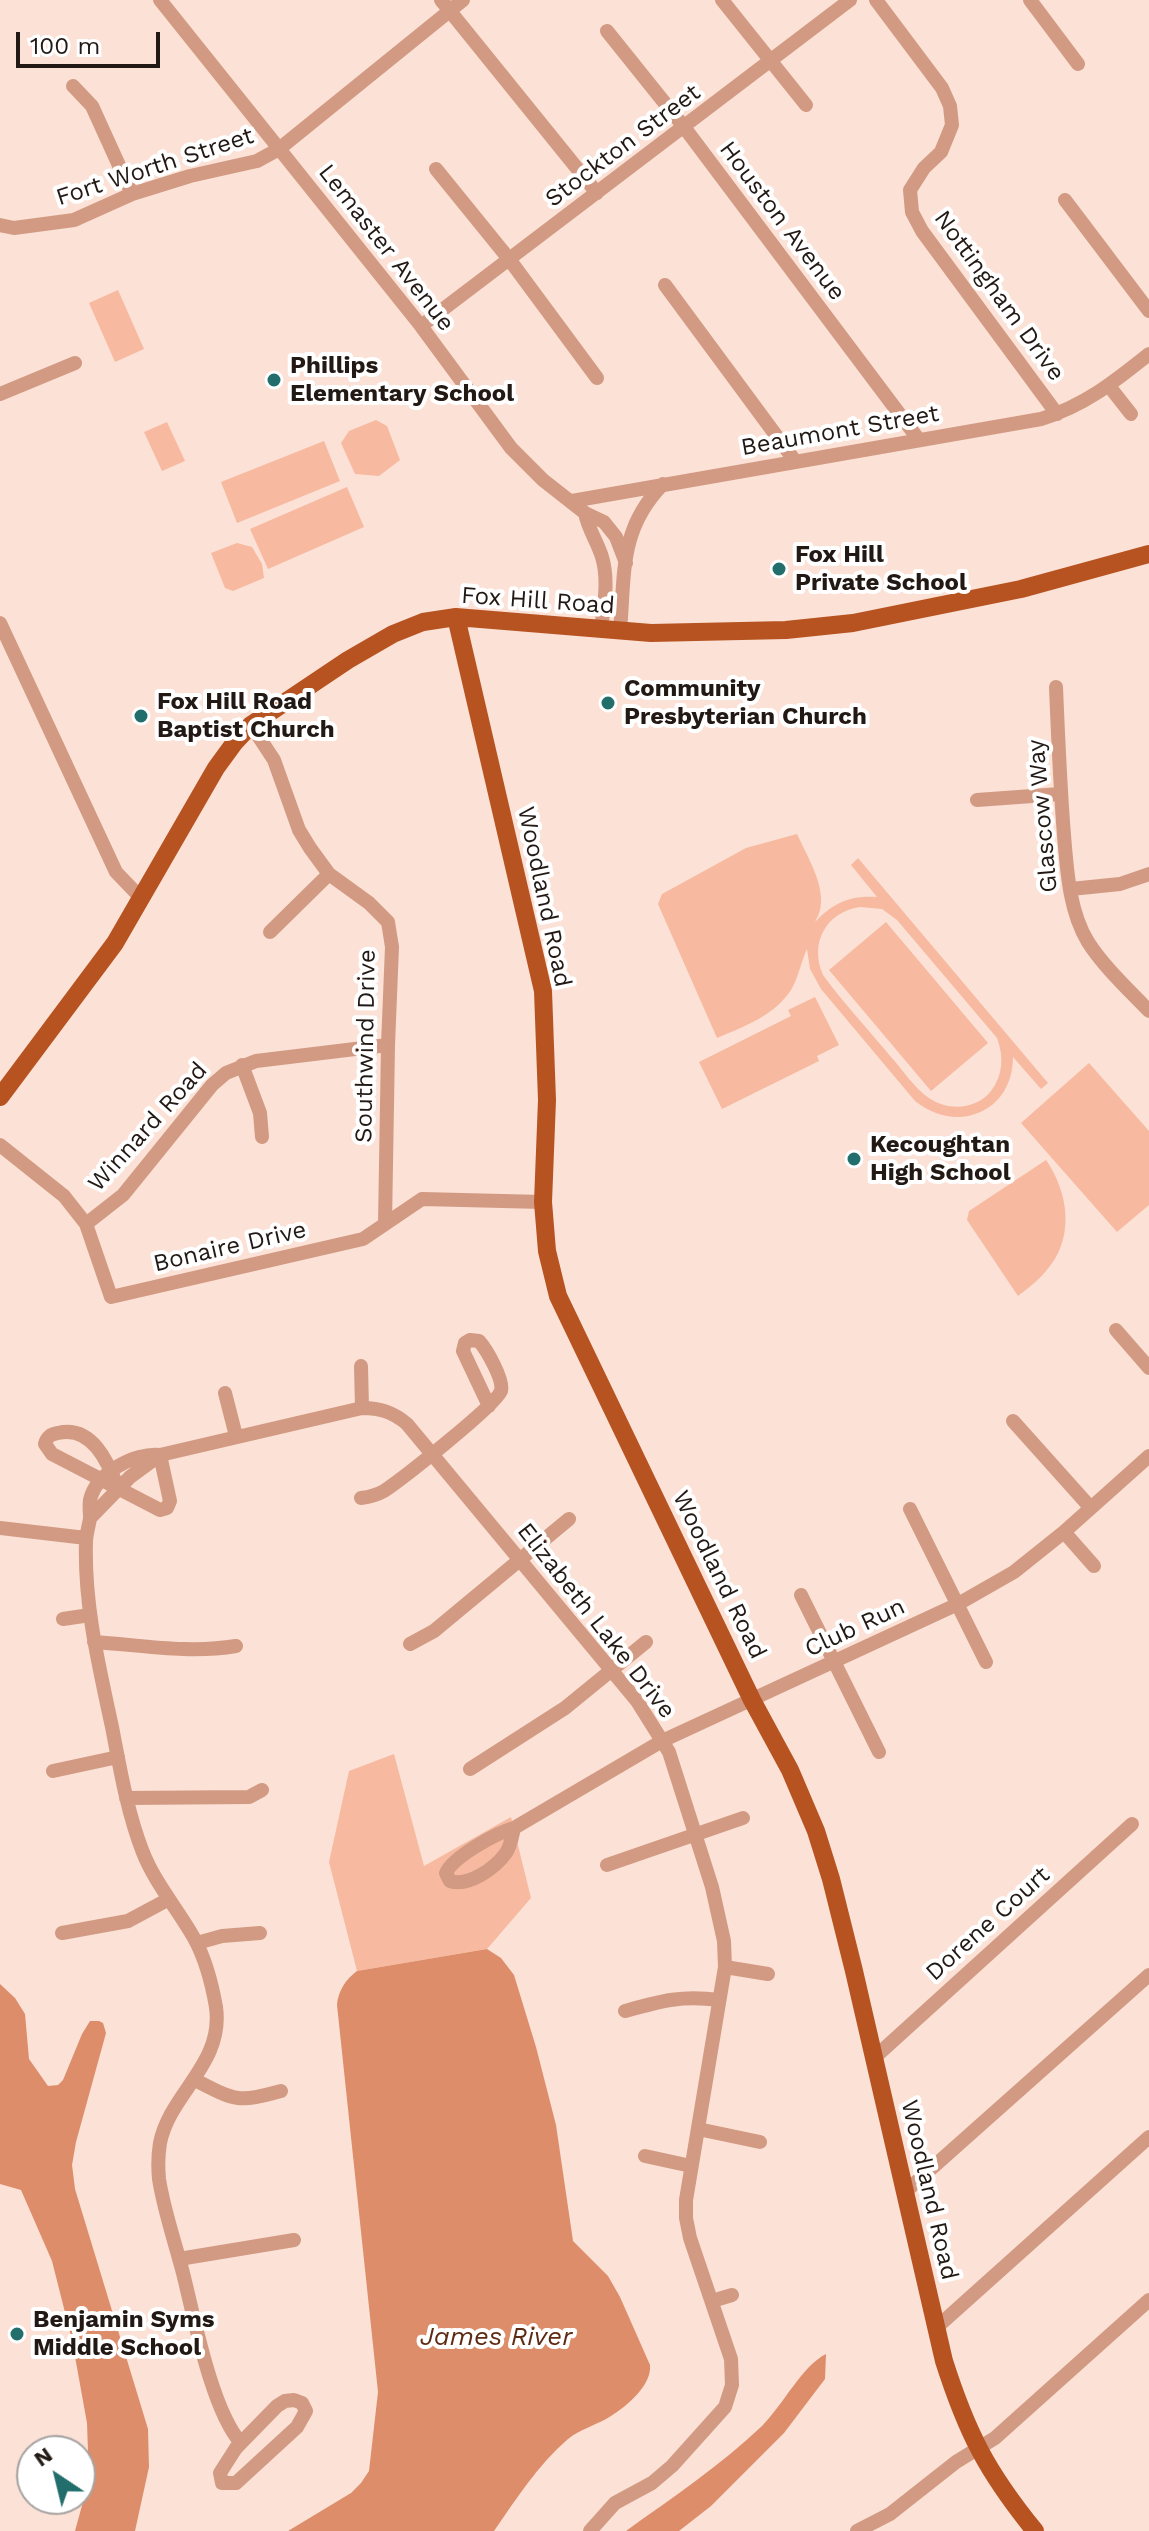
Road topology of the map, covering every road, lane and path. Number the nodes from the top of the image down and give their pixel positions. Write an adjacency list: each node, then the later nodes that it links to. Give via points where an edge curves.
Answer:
1 (160, 0): 14 (street, Lemaster Avenue)
2 (463, 0): 7 (street, Fort Worth Street)
3 (722, 0): 9 (street)
4 (850, 0): 9 (street, Stockton Street)
5 (876, 0): 29 (street, Nottingham Drive, via 950,106 952,125 941,152 910,190 912,212)
6 (1030, 0): 10 (street)
7 (445, 6): 14 (street, Fort Worth Street); 16 (street)
8 (607, 31): 13 (street, Houston Avenue)
9 (772, 61): 12 (street); 13 (street, Stockton Street)
10 (1078, 64)
11 (73, 86): 17 (street, via 92,106)
12 (806, 105)
13 (684, 127): 16 (street, Stockton Street); 31 (street, Houston Avenue)
14 (279, 149): 17 (street, Fort Worth Street, via 257,161); 23 (street, Lemaster Avenue)
15 (436, 169): 20 (street)
16 (597, 193): 20 (street, Stockton Street)
17 (132, 194): 19 (street, Fort Worth Street, via 74,220)
18 (1065, 200): 22 (street)
19 (0, 225)
20 (509, 259): 23 (street, Stockton Street); 26 (street)
21 (665, 285): 32 (street)
22 (1149, 311)
23 (421, 326): 34 (street, Lemaster Avenue, via 521,460)
24 (1149, 354): 27 (street, Beaumont Street)
25 (75, 363): 28 (street)
26 (597, 378)
27 (1109, 386): 29 (street, Beaumont Street); 30 (street)
28 (0, 394)
29 (1057, 414): 31 (street, Beaumont Street)
30 (1131, 414)
31 (919, 440): 32 (street, Beaumont Street)
32 (795, 461): 33 (street, Beaumont Street)
33 (663, 484): 34 (street, Beaumont Street); 37 (street, via 635,521)
34 (572, 501): 35 (street, Lemaster Avenue)
35 (585, 513): 37 (street, Lemaster Avenue, via 610,528); 40 (street, Lemaster Avenue, via 605,572)
36 (1149, 554): 41 (main road, Fox Hill Road, via 1021,589 853,623 740,633)
37 (626, 563): 41 (street)
38 (456, 617): 40 (main road, Fox Hill Road); 43 (main road, Fox Hill Road, via 393,634); 57 (main road, Woodland Road, via 543,991)
39 (0, 623): 49 (street, via 116,872)
40 (601, 629): 41 (main road, Fox Hill Road)
41 (620, 631)
42 (1056, 687): 44 (street, Glascow Way)
43 (251, 725): 46 (street, Southwind Drive, via 274,760 299,830); 49 (main road, Fox Hill Road, via 216,768)
44 (1060, 794): 45 (street); 48 (street, Glascow Way)
45 (977, 800)
46 (329, 874): 50 (street); 52 (street, Southwind Drive, via 388,922)
47 (1149, 874): 48 (street, via 1120,884)
48 (1071, 889): 51 (street, Glascow Way, via 1086,940)
49 (141, 898): 54 (main road, Fox Hill Road, via 115,943)
50 (270, 932)
51 (1149, 1011)
52 (388, 1045): 53 (street, Winnard Road); 59 (street, Southwind Drive)
53 (242, 1065): 55 (street, via 260,1113); 58 (street, Winnard Road, via 212,1085 123,1195)
54 (0, 1097)
55 (262, 1137)
56 (0, 1145): 58 (street, Bonaire Drive, via 64,1196)
57 (543, 1202): 59 (street, Bonaire Drive, via 422,1199); 94 (main road, Woodland Road, via 558,1296)
58 (86, 1224): 59 (street, Bonaire Drive, via 111,1297 363,1239)
59 (385, 1224)
60 (1116, 1330): 62 (street)
61 (361, 1366): 65 (street)
62 (1149, 1368)
63 (225, 1393): 67 (street)
64 (489, 1406): 68 (street)
65 (362, 1408): 67 (street, Elizabeth Lake Drive); 68 (street, Elizabeth Lake Drive, via 398,1416)
66 (1013, 1421): 74 (street)
67 (236, 1436): 69 (street, Elizabeth Lake Drive)
68 (432, 1453): 73 (street, via 382,1493); 81 (street, Elizabeth Lake Drive)
69 (160, 1455): 71 (street, Elizabeth Lake Drive, via 132,1458); 72 (street, Elizabeth Lake Drive); 72 (street, via 170,1497 167,1508 157,1510)
70 (1149, 1456): 74 (street, Club Run)
71 (107, 1476): 72 (street); 76 (street, via 91,1496)
72 (118, 1488): 76 (street, Elizabeth Lake Drive)
73 (361, 1498)
74 (1090, 1507): 79 (street, Club Run)
75 (910, 1509): 84 (street)
76 (90, 1518): 80 (street)
77 (569, 1519): 81 (street)
78 (0, 1528): 80 (street, via 61,1533)
79 (1064, 1532): 82 (street); 84 (street, Club Run, via 1014,1572)
80 (86, 1542): 85 (street)
81 (519, 1558): 89 (street, via 434,1631); 93 (street, Elizabeth Lake Drive)
82 (1094, 1566)
83 (801, 1595): 91 (street)
84 (958, 1604): 91 (street, Club Run); 92 (street)
85 (90, 1615): 86 (street); 87 (street)
86 (63, 1619)
87 (94, 1642): 90 (street, via 169,1649); 97 (street)
88 (646, 1642): 93 (street)
89 (410, 1644)
90 (236, 1646)
91 (834, 1662): 94 (street, Club Run); 96 (street)
92 (986, 1662)
93 (611, 1670): 95 (street, Elizabeth Lake Drive); 98 (street, via 565,1708)
94 (752, 1700): 95 (street, Club Run); 116 (main road, Woodland Road, via 816,1831)
95 (662, 1741): 104 (street, Club Run); 105 (street, Elizabeth Lake Drive)
96 (879, 1752)
97 (118, 1757): 99 (street); 101 (street)
98 (470, 1769)
99 (53, 1771)
100 (262, 1790): 101 (street, via 249,1797)
101 (126, 1798): 107 (street, via 142,1850)
102 (743, 1818): 105 (street)
103 (1132, 1824): 116 (street, Dorene Court)
104 (514, 1828): 104 (street, Club Run, via 452,1864 446,1873 450,1881 465,1883 492,1866 508,1851)
105 (696, 1833): 106 (street); 111 (street, Elizabeth Lake Drive, via 724,1941)
106 (607, 1865)
107 (169, 1899): 108 (street, via 128,1921); 110 (street)
108 (62, 1933)
109 (260, 1933): 110 (street)
110 (197, 1943): 117 (street, via 209,1975 218,2029)
111 (725, 1967): 112 (street); 114 (street, Elizabeth Lake Drive)
112 (768, 1974)
113 (1149, 1975): 124 (street)
114 (719, 2000): 115 (street, via 676,1998); 119 (street, Elizabeth Lake Drive)
115 (625, 2011)
116 (874, 2058): 124 (main road, Woodland Road)
117 (195, 2080): 118 (street, via 234,2099); 126 (street, via 167,2123 158,2160)
118 (281, 2091)
119 (698, 2129): 121 (street); 123 (street, Elizabeth Lake Drive)
120 (1149, 2137): 130 (street)
121 (760, 2142)
122 (645, 2156): 123 (street)
123 (691, 2166): 129 (street, Elizabeth Lake Drive, via 686,2218)
124 (905, 2192): 130 (main road, Woodland Road)
125 (294, 2240): 126 (street)
126 (179, 2259): 131 (street, via 209,2375 231,2432)
127 (732, 2295): 129 (street)
128 (1149, 2300): 132 (street)
129 (712, 2301): 133 (street, Elizabeth Lake Drive, via 731,2359 732,2385 725,2407 672,2466 615,2503)
130 (936, 2328): 132 (main road, Woodland Road, via 958,2406)
131 (241, 2443): 131 (street, via 277,2406 285,2401 302,2403 306,2411 297,2427 236,2483 222,2483 223,2466)
132 (977, 2449): 134 (street, via 890,2514); 135 (main road, Woodland Road)
133 (590, 2531)
134 (857, 2531)
135 (1035, 2531)

